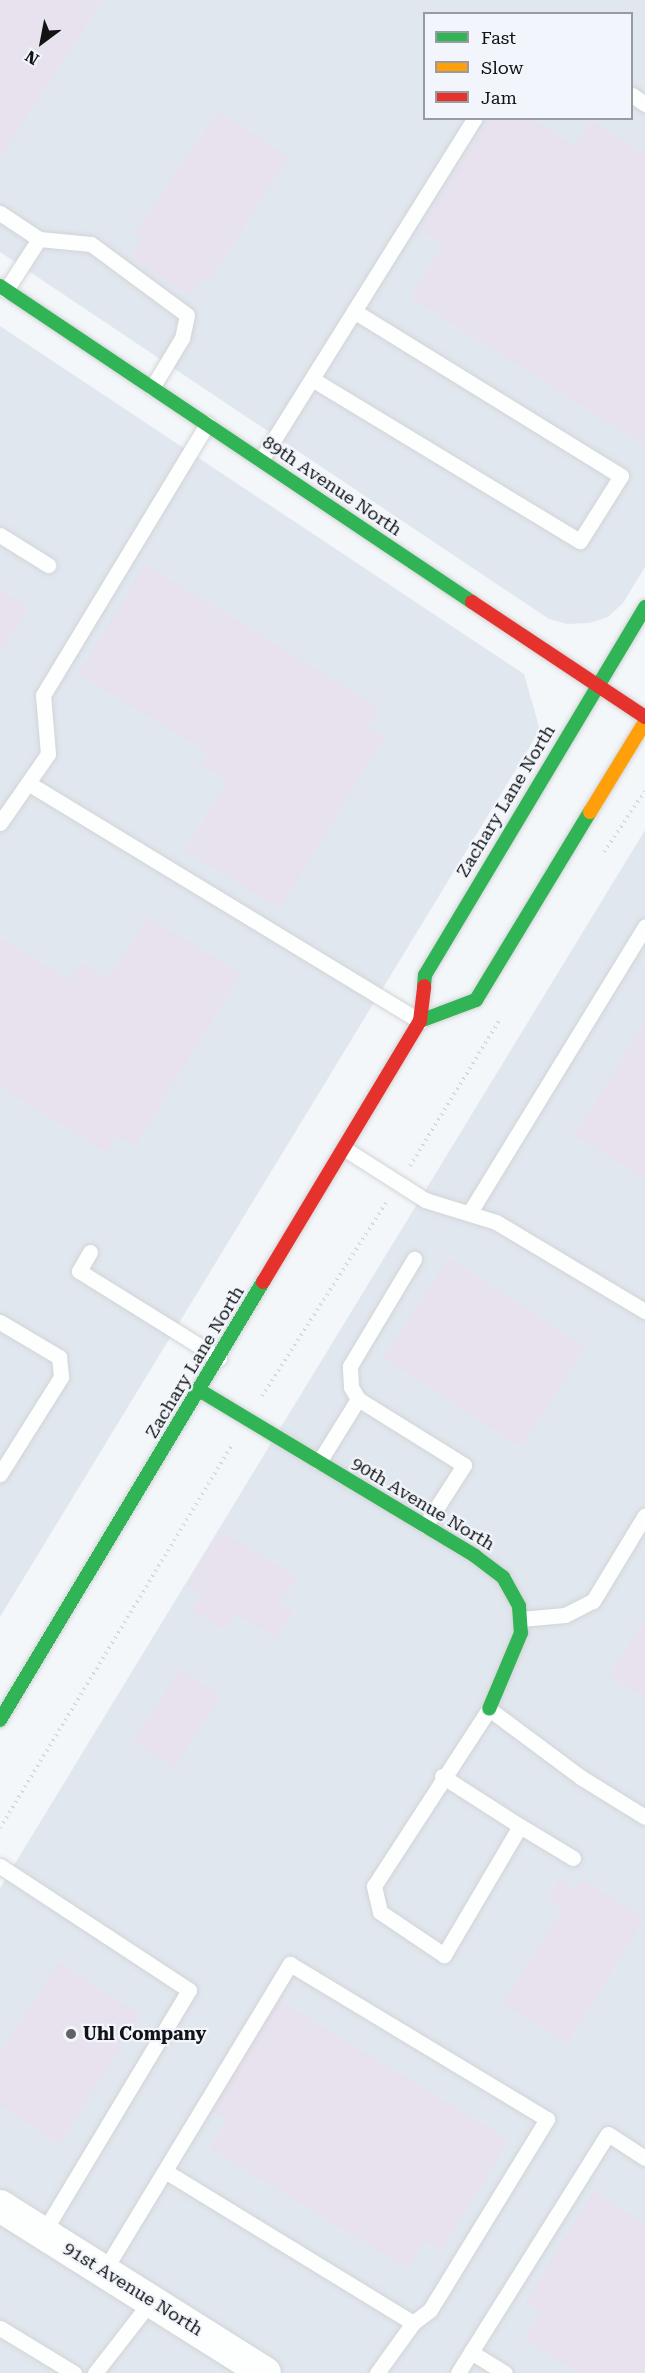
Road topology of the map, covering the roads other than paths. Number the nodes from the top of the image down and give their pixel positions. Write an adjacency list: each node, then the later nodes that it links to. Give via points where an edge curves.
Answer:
1 (474, 120): 5 (lane)
2 (0, 213): 3 (lane)
3 (39, 239): 4 (lane); 7 (lane, via 91,244 186,315 182,338)
4 (3, 288): 7 (main road, 89th Avenue North)
5 (354, 311): 6 (lane); 6 (lane, via 621,476 580,541)
6 (312, 379): 9 (lane)
7 (152, 388): 8 (main road, 89th Avenue North)
8 (207, 424): 9 (main road, 89th Avenue North); 16 (lane, via 43,695 48,754)
9 (261, 460): 13 (main road, 89th Avenue North)
10 (0, 535): 11 (lane)
11 (48, 565)
12 (645, 607): 13 (main road, Zachary Lane North)
13 (597, 684): 14 (main road, 89th Avenue North); 19 (main road, Zachary Lane North, via 424,975)
14 (645, 717)
15 (645, 722): 19 (main road, via 476,1000)
16 (28, 783): 17 (lane); 19 (lane)
17 (0, 823)
18 (645, 927): 21 (lane)
19 (420, 1021): 20 (main road, Zachary Lane North)
20 (345, 1149): 21 (lane, via 425,1200); 26 (main road, Zachary Lane North)
21 (470, 1212): 24 (lane, via 496,1222)
22 (90, 1252): 26 (lane, via 79,1271)
23 (414, 1259): 28 (lane, via 350,1366 351,1387)
24 (645, 1311)
25 (0, 1322): 30 (lane, via 59,1357 61,1377)
26 (219, 1358): 27 (main road, Zachary Lane North)
27 (199, 1390): 29 (main road, 90th Avenue North); 35 (main road, Zachary Lane North)
28 (358, 1399): 29 (lane); 32 (lane, via 464,1465)
29 (319, 1462): 32 (main road, 90th Avenue North)
30 (0, 1474)
31 (645, 1515): 33 (lane, via 593,1601 565,1615)
32 (425, 1526): 33 (main road, 90th Avenue North, via 503,1577 513,1590)
33 (521, 1619): 34 (main road, 90th Avenue North, via 521,1634 511,1665)
34 (489, 1709): 36 (lane); 37 (lane, via 582,1778)
35 (0, 1720)
36 (442, 1776): 38 (lane); 38 (lane, via 374,1886 380,1912 444,1955)
37 (645, 1817)
38 (520, 1826): 39 (lane)
39 (573, 1858)
40 (0, 1866): 44 (lane, via 189,1990)
41 (645, 2158): 49 (lane, via 608,2134)
42 (165, 2171): 45 (lane); 47 (lane); 47 (lane, via 290,1964 547,2119 430,2310)
43 (0, 2206): 44 (street, 91st Avenue North)
44 (43, 2233): 45 (street, 91st Avenue North)
45 (104, 2271): 46 (street, 91st Avenue North)
46 (151, 2301): 51 (lane); 52 (street, 91st Avenue North)
47 (413, 2324): 53 (lane)
48 (0, 2328): 50 (lane)
49 (471, 2352): 54 (lane); 55 (lane)
50 (74, 2373)
51 (96, 2373)
52 (265, 2373)
53 (377, 2373)
54 (458, 2373)
55 (505, 2373)

